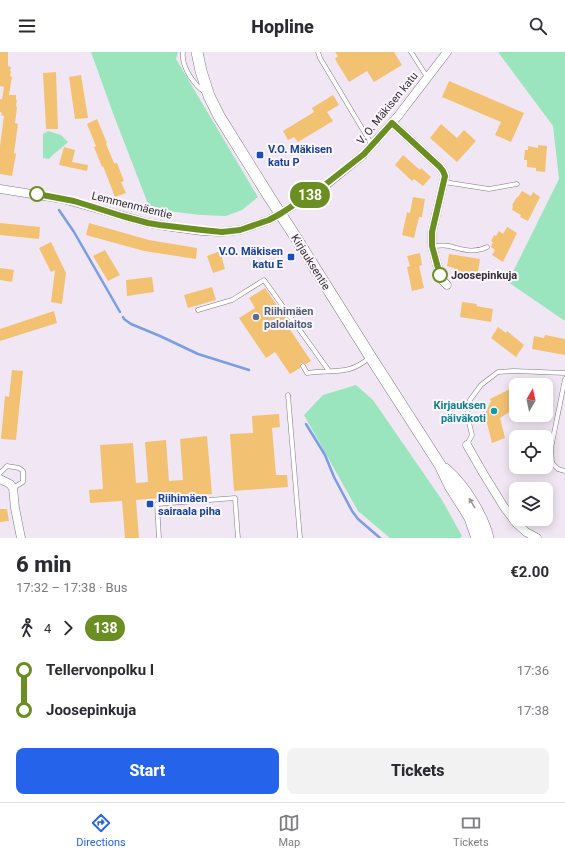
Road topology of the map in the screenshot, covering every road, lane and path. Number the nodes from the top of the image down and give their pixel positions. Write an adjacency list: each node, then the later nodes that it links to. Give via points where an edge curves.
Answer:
1 (183, 52): 7 (lane, via 184,63 190,77)
2 (197, 52): 7 (street, Kirjauksentie)
3 (318, 52): 9 (lane)
4 (411, 52): 6 (lane)
5 (446, 52): 6 (street, V. O. Mäkisen katu)
6 (427, 77): 8 (street, V. O. Mäkisen katu)
7 (209, 96): 13 (street, Kirjauksentie)
8 (392, 123): 9 (street, V. O. Mäkisen katu); 10 (street, via 440,167 445,176)
9 (372, 145): 13 (street, V. O. Mäkisen katu, via 326,184)
10 (444, 182): 11 (lane, via 489,188); 14 (street, via 432,232)
11 (517, 184)
12 (0, 189): 13 (street, Lemmenmäentie, via 63,199 148,223 222,232 240,230)
13 (280, 214): 18 (street, Kirjauksentie)
14 (432, 246): 15 (lane, via 467,250 480,250); 16 (street, via 441,279)
15 (486, 246)
16 (447, 285)
17 (198, 310): 20 (lane, via 232,300 264,280)
18 (370, 356): 20 (lane, via 362,364 351,369); 25 (street, Kirjauksentie)
19 (303, 366): 20 (lane, via 307,373)
20 (329, 371)
21 (565, 373): 24 (lane, via 498,372 481,385 470,400 467,414 472,435)
22 (565, 379): 26 (lane, via 551,448 552,463)
23 (288, 395): 33 (lane)
24 (467, 445): 36 (street, via 504,507 517,524)
25 (440, 465): 34 (street, Kirjauksentie, via 470,518); 35 (street, Kirjauksentie, one-way to 25, via 481,517 470,499 456,480)
26 (565, 471)
27 (0, 473): 29 (lane, via 7,466 23,471 23,482)
28 (0, 479): 29 (street)
29 (13, 488): 30 (street)
30 (21, 538)
31 (159, 538): 32 (lane, via 157,504 235,498)
32 (238, 538)
33 (300, 538)
34 (477, 538)
35 (488, 538)
36 (537, 538)

